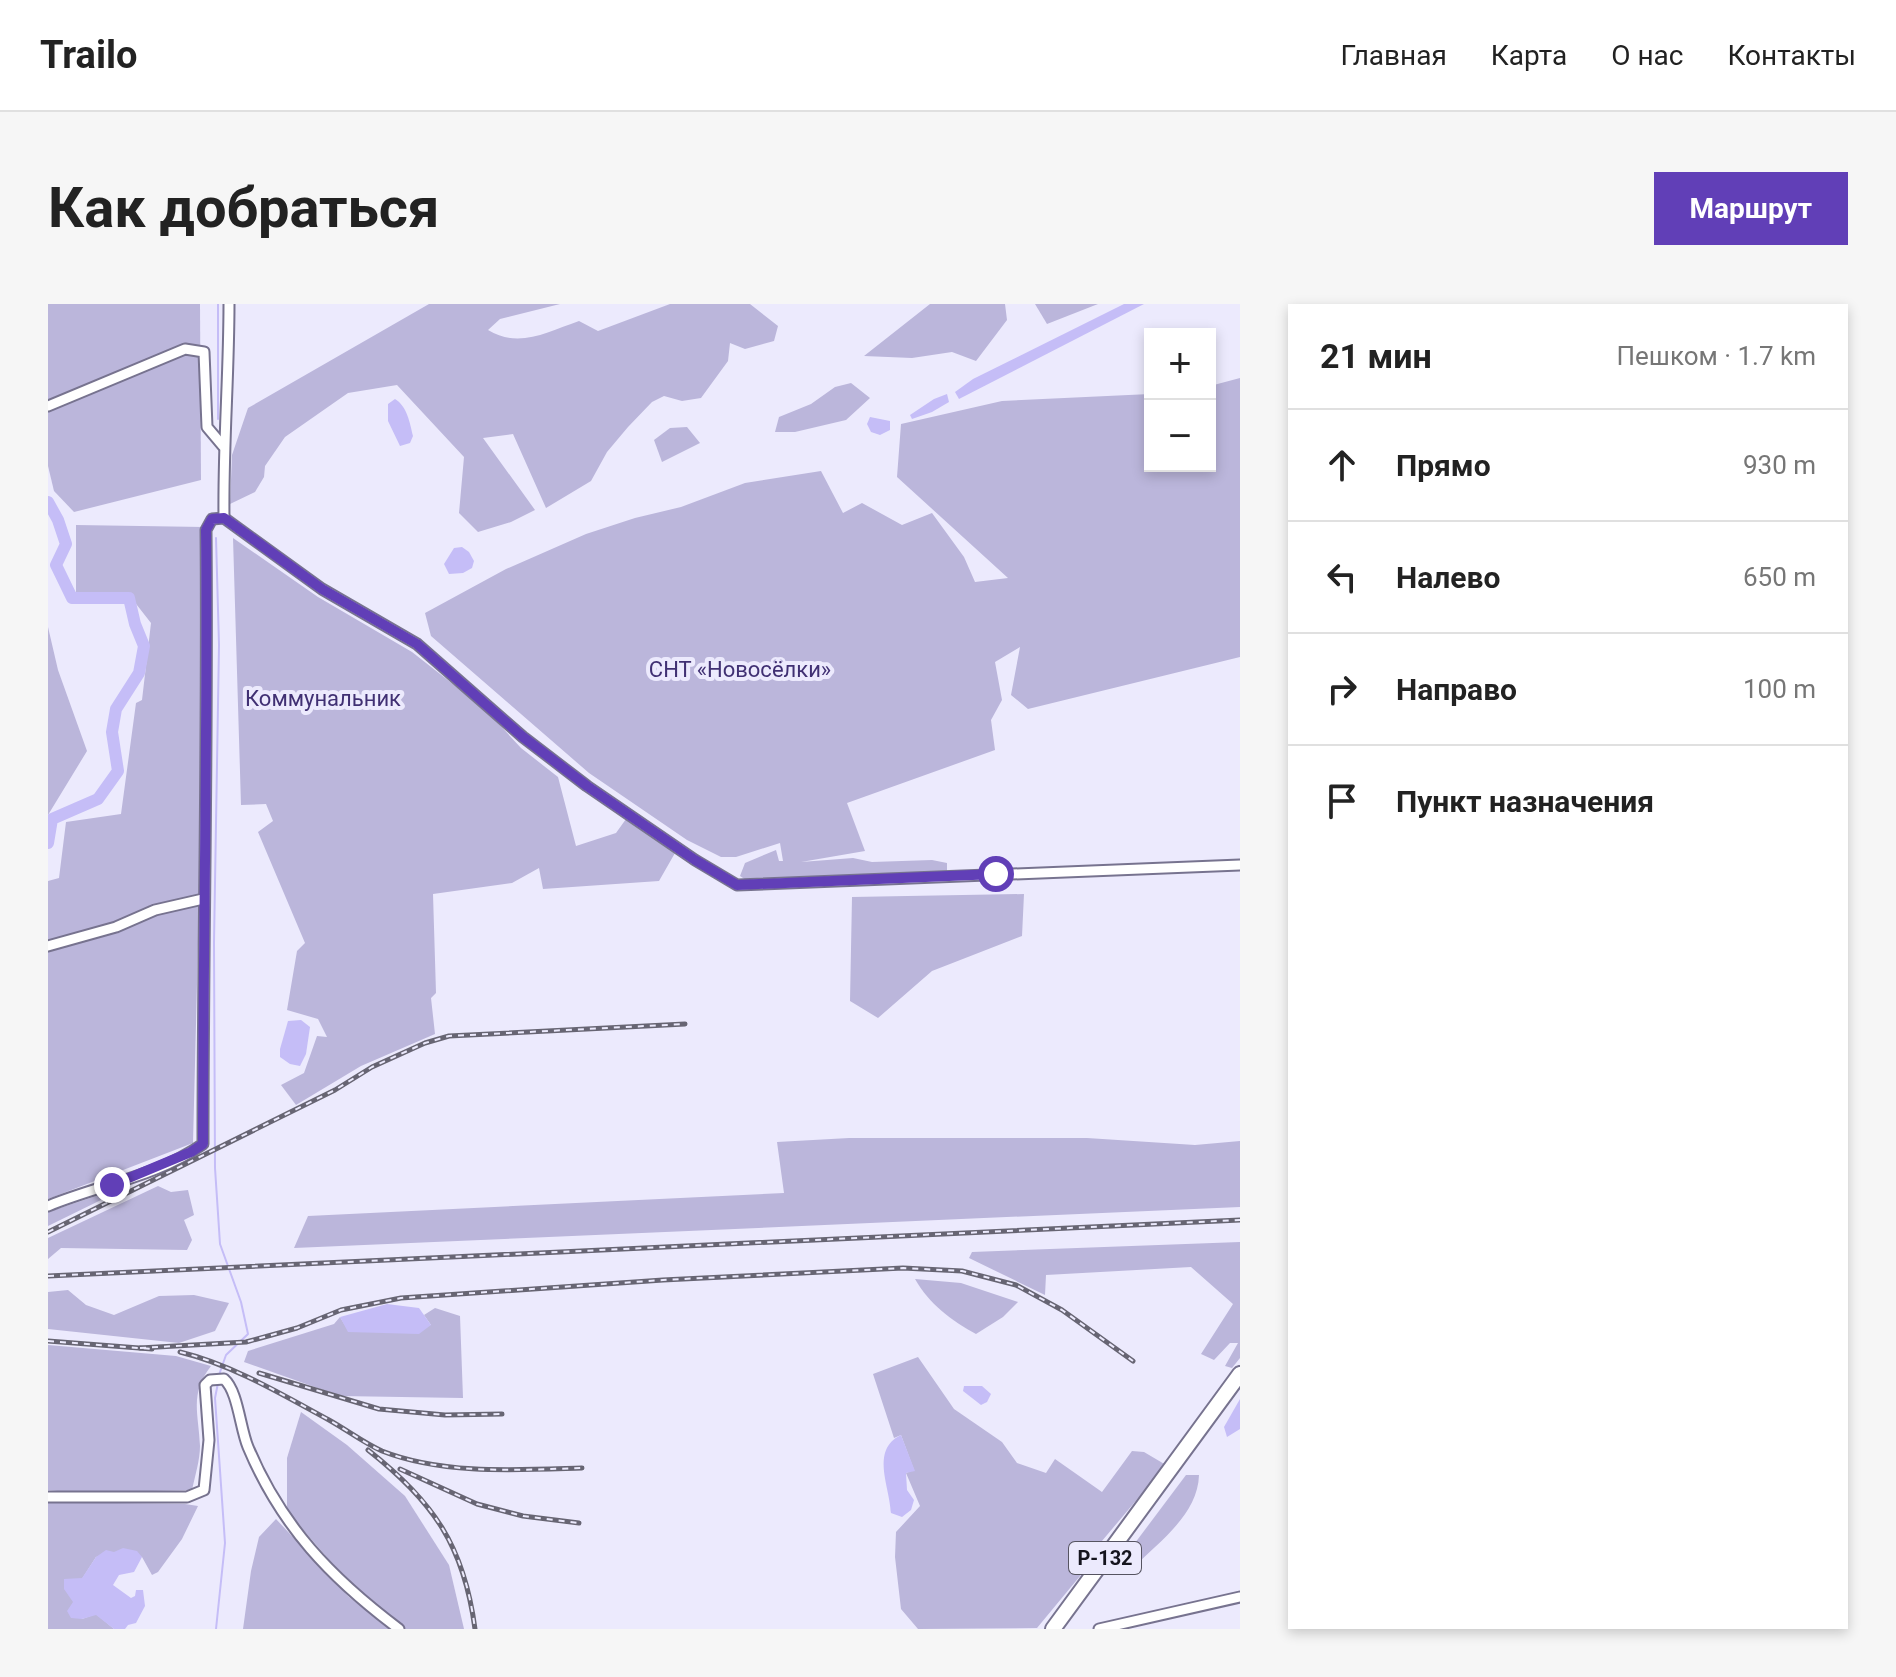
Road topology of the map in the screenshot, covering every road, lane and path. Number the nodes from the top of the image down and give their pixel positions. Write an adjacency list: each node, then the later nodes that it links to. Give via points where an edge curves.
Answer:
1 (229, 304): 3 (street)
2 (48, 406): 3 (street, via 185,349 204,352 207,427)
3 (223, 446): 4 (street)
4 (224, 518): 5 (street, via 322,589 417,644 587,786 737,885); 6 (street, via 212,519 206,530)
5 (1240, 865)
6 (203, 899): 7 (street); 8 (street, via 203,1144 112,1185)
7 (48, 946)
8 (48, 1206)
9 (1240, 1374): 13 (highway, Р-132)
10 (48, 1497): 12 (street, via 187,1497 204,1490 209,1440 205,1385 224,1379 234,1394 248,1447 278,1508 352,1594)
11 (1240, 1597): 14 (street)
12 (399, 1629)
13 (1053, 1629)
14 (1099, 1629)

